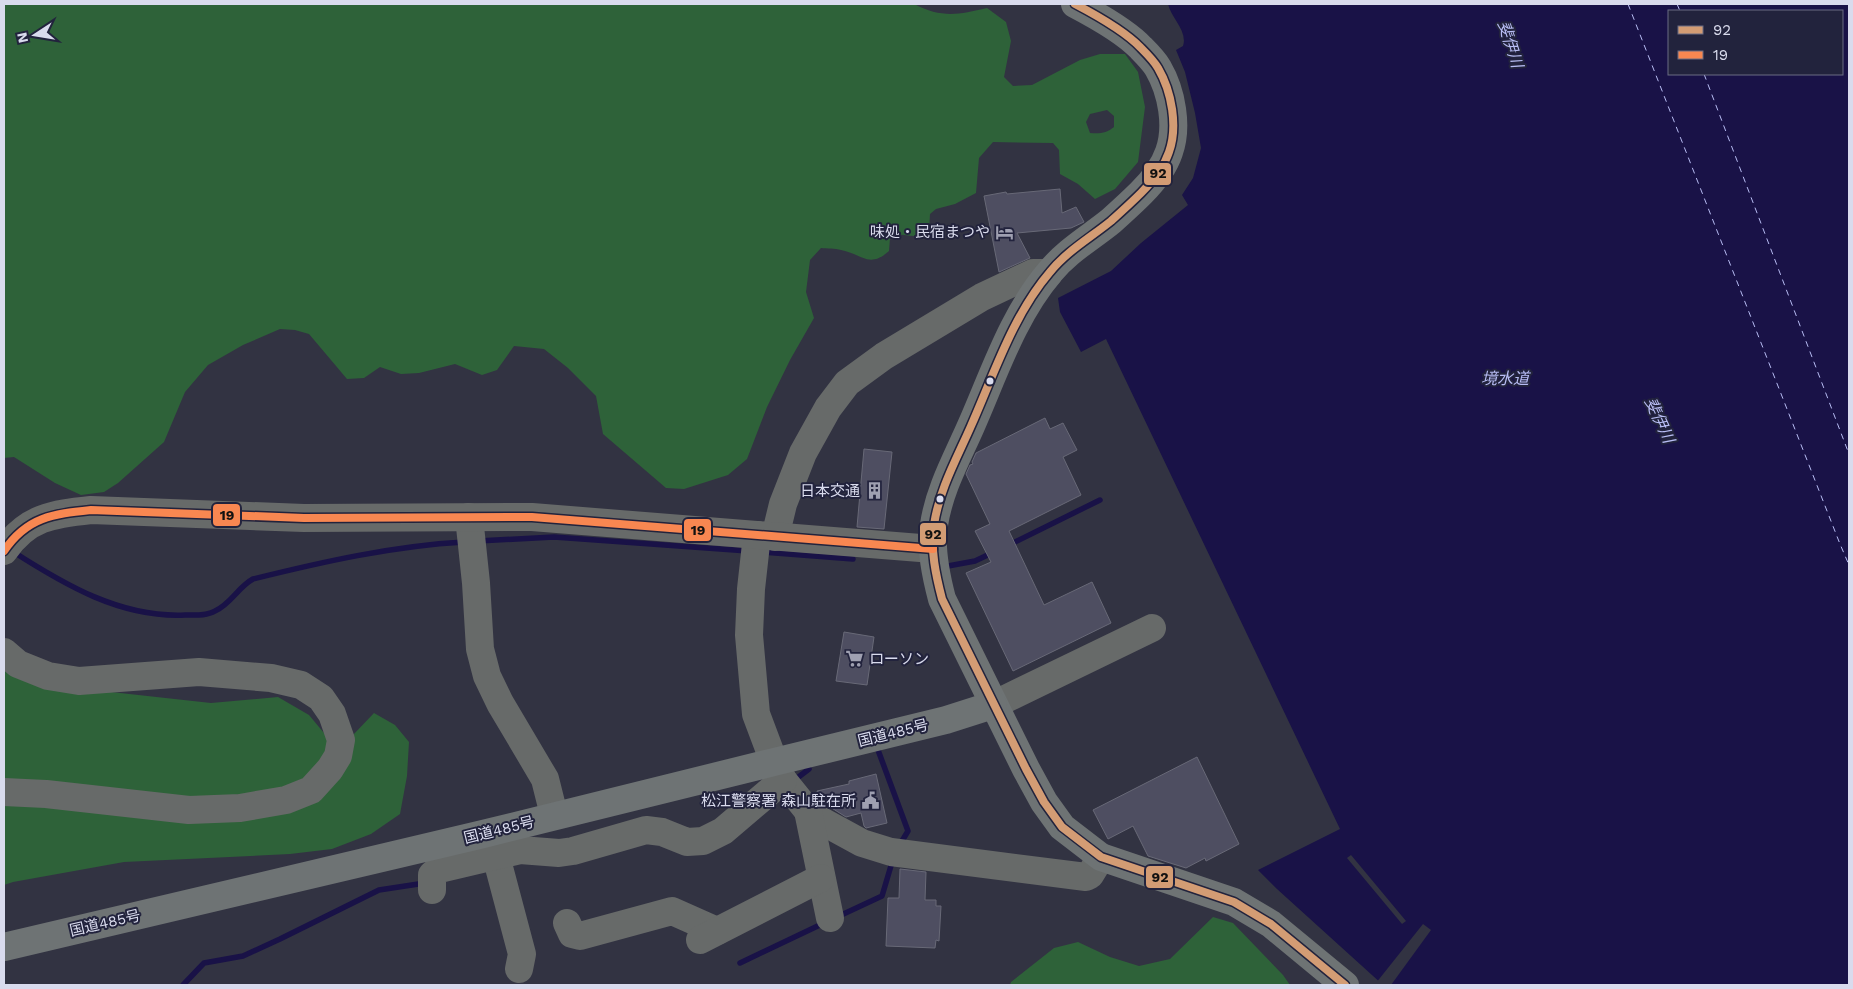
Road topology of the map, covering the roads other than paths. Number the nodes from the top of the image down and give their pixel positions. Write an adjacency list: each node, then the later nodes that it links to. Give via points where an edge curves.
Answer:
1 (1075, 4): 2 (highway, via 1101,18 1140,47 1158,68 1171,99 1173,127 1169,152 1159,172 1142,192 1065,255)
2 (1049, 273): 4 (street, via 1032,273 982,297 884,356 847,383 828,408 803,452 783,504); 6 (highway, via 1028,302 1011,336 940,497 933,526)
3 (471, 532): 4 (street, via 532,517); 5 (street, via 304,518 91,510 43,518 22,530); 13 (street, via 480,649 487,676 545,779 562,838)
4 (761, 544): 6 (street); 10 (street, via 749,635 756,714)
5 (7, 547)
6 (933, 549): 9 (highway, via 942,599)
7 (1152, 628): 9 (street)
8 (4, 652): 11 (street, via 18,664 48,676 80,681 199,672 271,678 302,685 321,698 332,714 340,740 338,756 311,790 286,800 240,808 190,810)
9 (993, 705): 10 (highway, 国道485号); 15 (highway, via 1044,802 1062,827)
10 (782, 777): 12 (street); 13 (street, via 723,831 703,841 687,842 662,832 646,830); 20 (highway, 国道485号, via 488,832)
11 (4, 792)
12 (808, 812): 15 (street, via 862,843 891,852 1086,877); 16 (street)
13 (573, 851): 14 (street, via 520,850)
14 (496, 856): 17 (street, via 439,870 432,875); 21 (street, via 522,954)
15 (1101, 857): 22 (highway, via 1223,896 1271,924)
16 (821, 878): 18 (street); 19 (street, via 707,936 683,915 672,911 580,936 572,934)
17 (432, 890)
18 (830, 918)
19 (566, 923)
20 (4, 947)
21 (519, 969)
22 (1345, 985)

